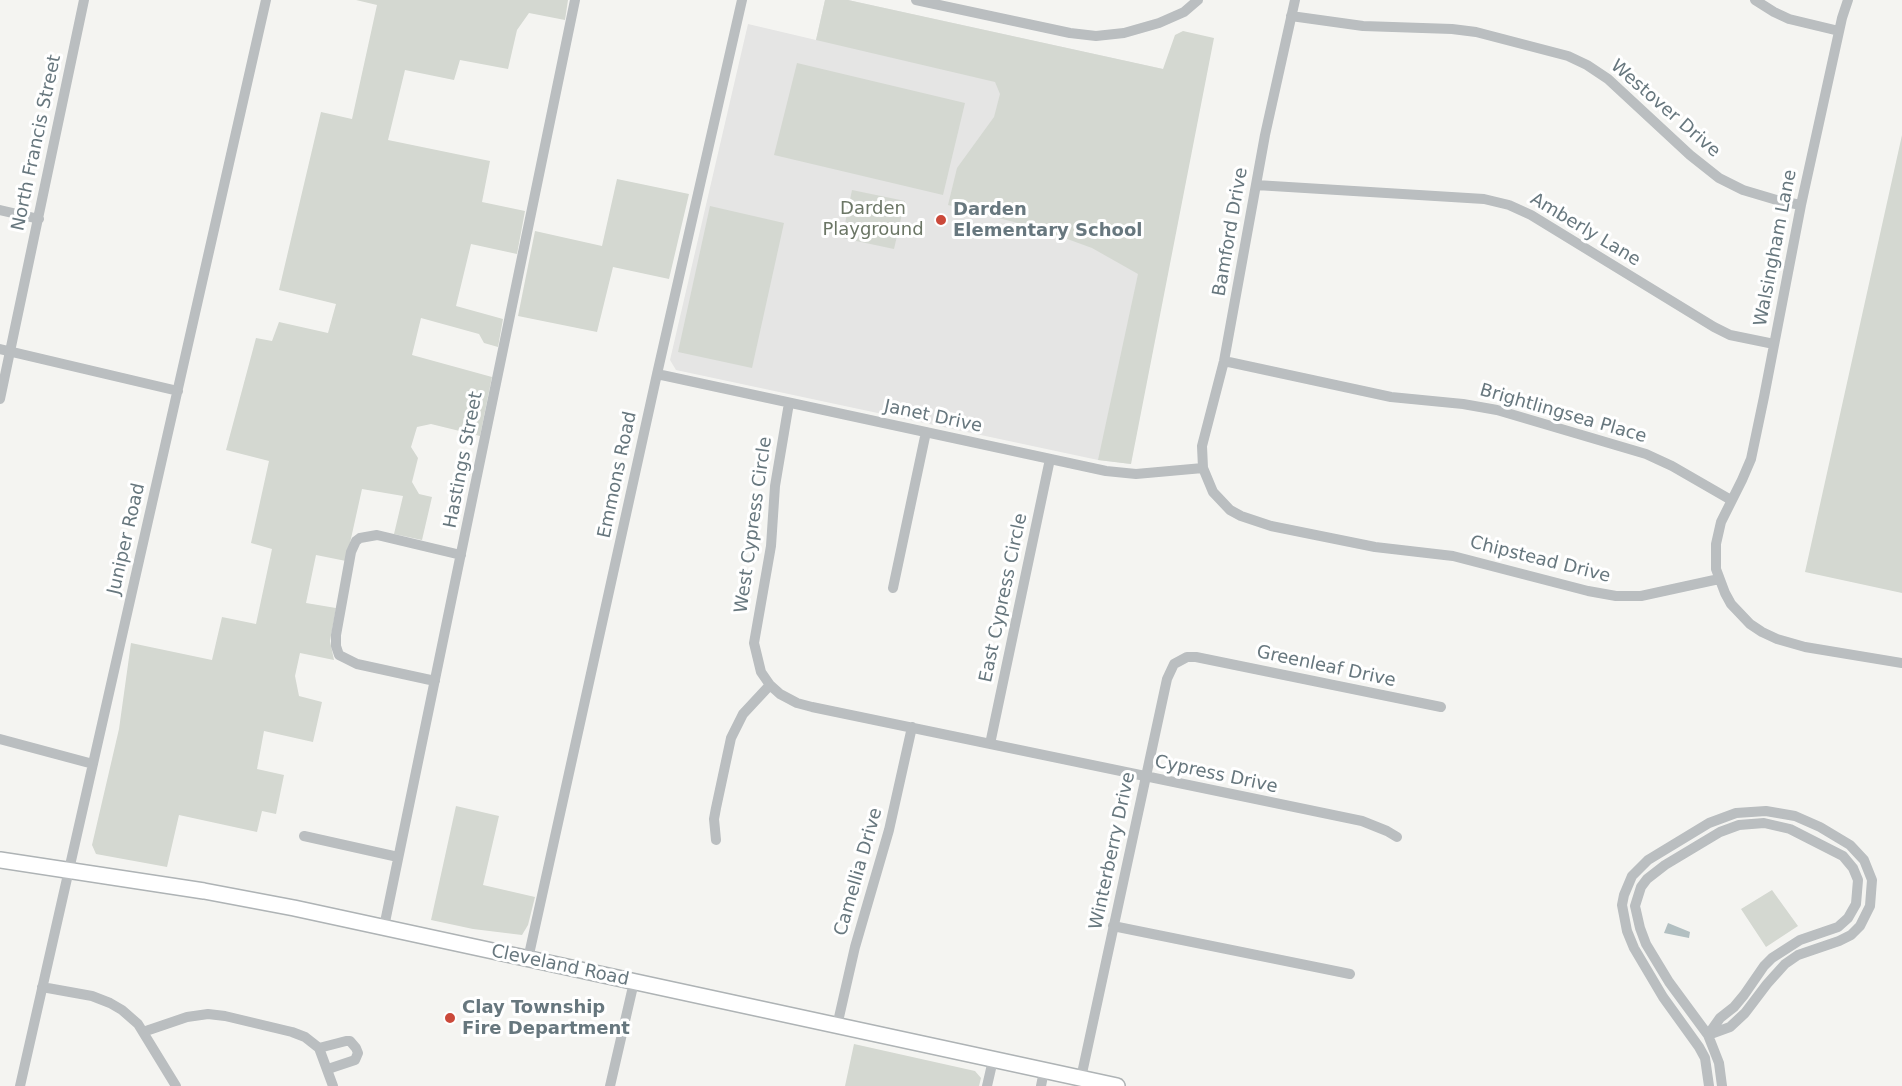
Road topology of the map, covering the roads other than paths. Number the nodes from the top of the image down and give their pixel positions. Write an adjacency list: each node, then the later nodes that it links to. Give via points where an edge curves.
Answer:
1 (84, 0): 15 (street, North Francis Street)
2 (266, 0): 20 (street, Juniper Road)
3 (575, 0): 27 (street, Hastings Street)
4 (742, 0): 19 (street, Emmons Road)
5 (916, 0): 6 (street, via 1083,35 1117,34 1159,23 1184,12)
6 (1198, 0)
7 (1295, 0): 10 (street, Bamford Drive)
8 (1755, 0): 11 (street, via 1789,19)
9 (1848, 0): 11 (street, Walsingham Lane)
10 (1291, 16): 12 (street, Bamford Drive); 13 (street, Westover Drive, via 1364,26 1476,32 1568,56 1608,79 1719,178 1743,190)
11 (1839, 31): 13 (street, Walsingham Lane)
12 (1256, 185): 16 (street, Amberly Lane, via 1484,199 1509,205 1532,215 1714,327 1730,335); 18 (street, Bamford Drive)
13 (1801, 205): 16 (street, Walsingham Lane)
14 (0, 210): 15 (street)
15 (39, 219): 17 (street, North Francis Street)
16 (1774, 344): 26 (street, Walsingham Lane, via 1751,459)
17 (5, 350): 20 (street); 21 (street, North Francis Street)
18 (1224, 361): 25 (street, Bamford Drive, via 1202,446); 26 (street, Brightlingsea Place, via 1390,397 1497,410 1646,454)
19 (657, 374): 22 (street, Janet Drive); 48 (street, Emmons Road)
20 (178, 390): 38 (street, Juniper Road)
21 (0, 399)
22 (789, 403): 23 (street, Janet Drive); 33 (street, West Cypress Circle, via 754,644 758,664)
23 (927, 432): 24 (street, Janet Drive); 29 (street)
24 (1050, 459): 25 (street, Janet Drive, via 1136,474); 37 (street, East Cypress Circle)
25 (1203, 468): 28 (street, Chipstead Drive, via 1217,497 1230,510 1271,526 1352,543 1453,555 1552,583 1616,596 1654,594)
26 (1731, 500): 28 (street, via 1718,534)
27 (461, 555): 32 (street, Hastings Street); 32 (street, via 386,537 365,536 356,541 351,552 336,635 339,655 357,664)
28 (1719, 579): 31 (street, via 1739,613 1776,639)
29 (893, 588)
30 (1204, 658): 34 (street, Greenleaf Drive); 39 (street, Winterberry Drive, via 1181,659 1170,671)
31 (1902, 663)
32 (435, 681): 43 (street, Hastings Street)
33 (770, 685): 35 (street, Cypress Drive, via 797,703); 42 (street, via 743,714 731,738 714,819)
34 (1441, 707)
35 (912, 728): 37 (street, Cypress Drive); 52 (street, Camellia Drive, via 890,830 855,947)
36 (0, 739): 38 (street)
37 (990, 744): 39 (street, Cypress Drive)
38 (93, 764): 45 (street, Juniper Road)
39 (1146, 777): 41 (street, Cypress Drive, via 1362,821); 46 (street, Winterberry Drive)
40 (304, 836): 43 (street)
41 (1397, 837)
42 (716, 840)
43 (398, 857): 47 (street, Hastings Street)
44 (0, 860): 45 (main road, Cleveland Road)
45 (69, 870): 47 (main road, Cleveland Road, via 204,891); 51 (street, Juniper Road)
46 (1113, 926): 49 (street); 59 (street, Winterberry Drive)
47 (384, 927): 48 (main road, Cleveland Road)
48 (528, 958): 50 (main road, Cleveland Road)
49 (1350, 974)
50 (634, 982): 52 (main road, Cleveland Road); 63 (street)
51 (42, 987): 53 (street, via 110,1003 130,1016); 60 (street, Juniper Road)
52 (837, 1026): 56 (main road, Cleveland Road)
53 (143, 1032): 55 (street, via 208,1014 292,1032); 61 (street)
54 (1708, 1035): 54 (street, via 1677,995 1646,944 1635,906 1647,879 1720,832 1739,825 1783,826 1843,856 1858,880 1856,904 1848,918 1838,927 1800,940 1772,958); 67 (street, via 1730,1027 1785,964 1798,955 1851,935 1860,926 1870,906 1872,880 1864,860 1850,845 1795,816 1766,811 1736,813 1709,823 1648,860 1632,876 1622,905 1627,931 1663,997 1705,1058); 68 (street, via 1719,1063)
55 (319, 1048): 57 (street); 57 (street, via 346,1041 356,1048 355,1060)
56 (993, 1060): 58 (main road, Cleveland Road); 64 (street)
57 (328, 1069): 62 (street)
58 (1044, 1071): 59 (main road, Cleveland Road); 65 (street)
59 (1081, 1078): 66 (main road, Cleveland Road)
60 (20, 1086)
61 (176, 1086)
62 (333, 1086)
63 (610, 1086)
64 (987, 1086)
65 (1041, 1086)
66 (1117, 1086)
67 (1709, 1086)
68 (1722, 1086)

